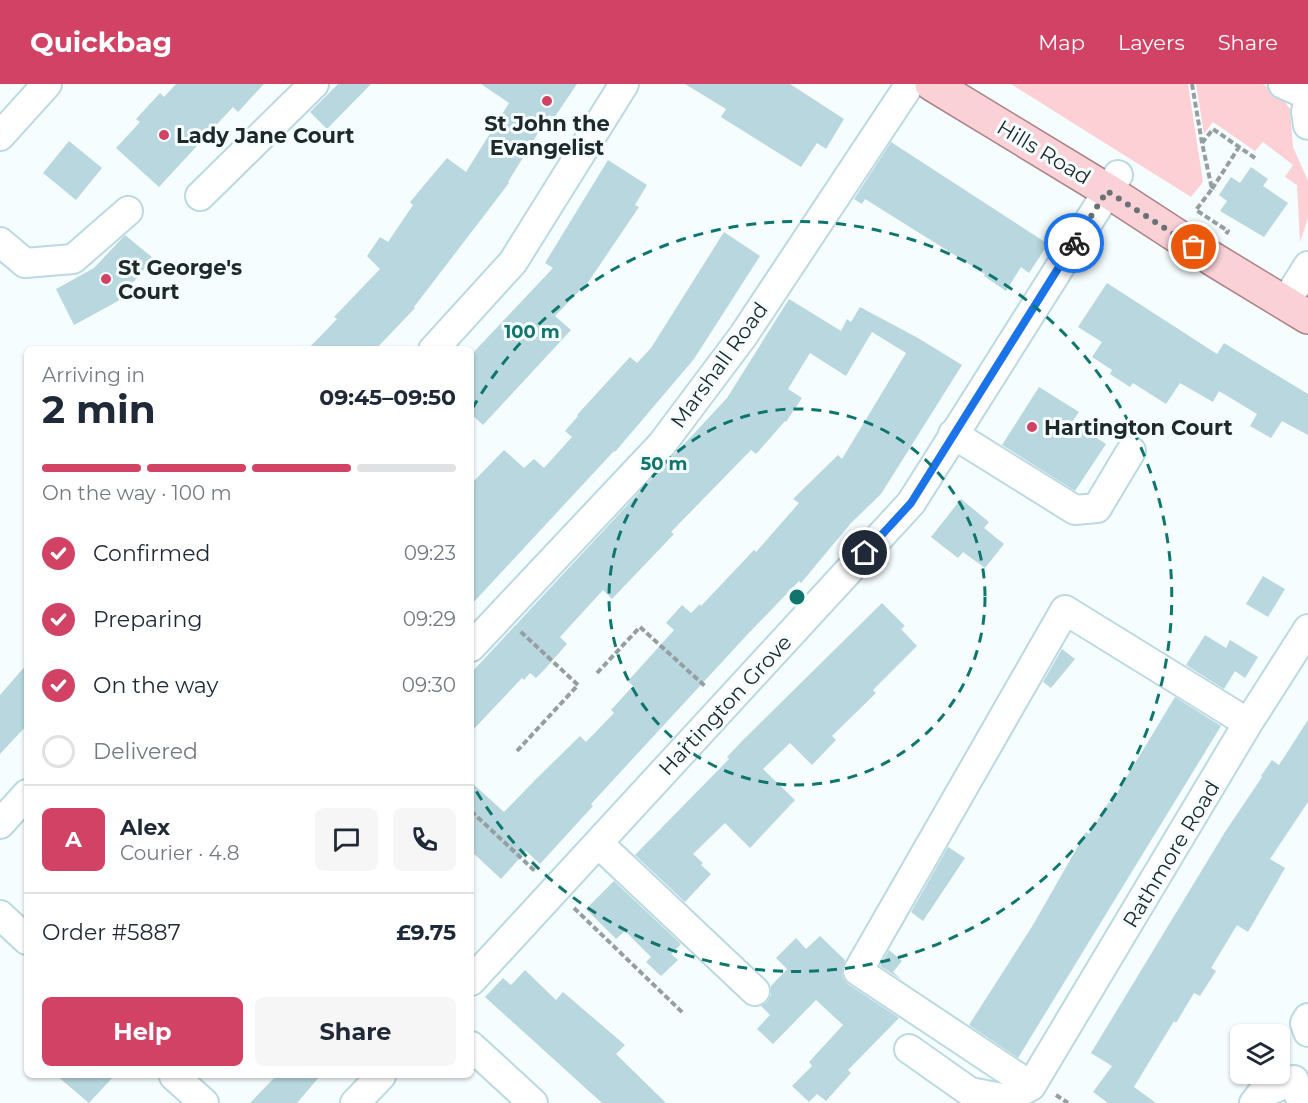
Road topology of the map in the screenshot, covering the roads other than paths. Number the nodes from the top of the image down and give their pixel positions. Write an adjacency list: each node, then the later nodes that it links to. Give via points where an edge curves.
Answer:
1 (47, 84): 10 (street)
2 (314, 84): 12 (street)
3 (624, 84): 17 (street, via 513,262)
4 (910, 84): 21 (street, Marshall Road, via 742,336 662,444)
5 (932, 84): 11 (main road, Hills Road)
6 (1283, 84): 7 (street)
7 (1308, 95)
8 (1308, 103): 9 (street)
9 (1308, 125)
10 (0, 136)
11 (1113, 183): 16 (main road, Hills Road, via 1211,258); 18 (street, Hartington Grove)
12 (200, 195)
13 (128, 211): 14 (street, via 73,259 25,263)
14 (0, 242)
15 (1308, 266): 16 (street)
16 (1297, 310)
17 (437, 346)
18 (953, 434): 19 (street, via 1075,510 1097,508); 25 (street, Hartington Grove, via 911,503)
19 (1131, 451)
20 (1308, 629): 22 (street, Rathmore Road)
21 (474, 644)
22 (1248, 723): 37 (street, Rathmore Road); 37 (street, via 1065,610 858,971)
23 (24, 797): 24 (street)
24 (0, 824)
25 (598, 843): 28 (street, Hartington Grove); 29 (street)
26 (0, 915): 27 (street)
27 (24, 937)
28 (474, 978)
29 (755, 991)
30 (1308, 1018): 31 (street)
31 (1308, 1032)
32 (474, 1049): 40 (street)
33 (909, 1049): 37 (street, via 970,1092 1006,1100)
34 (176, 1078): 38 (street)
35 (379, 1078): 39 (street)
36 (1295, 1082): 41 (street, via 1261,1095)
37 (1034, 1083)
38 (204, 1103)
39 (355, 1103)
40 (533, 1103)
41 (1254, 1103)

